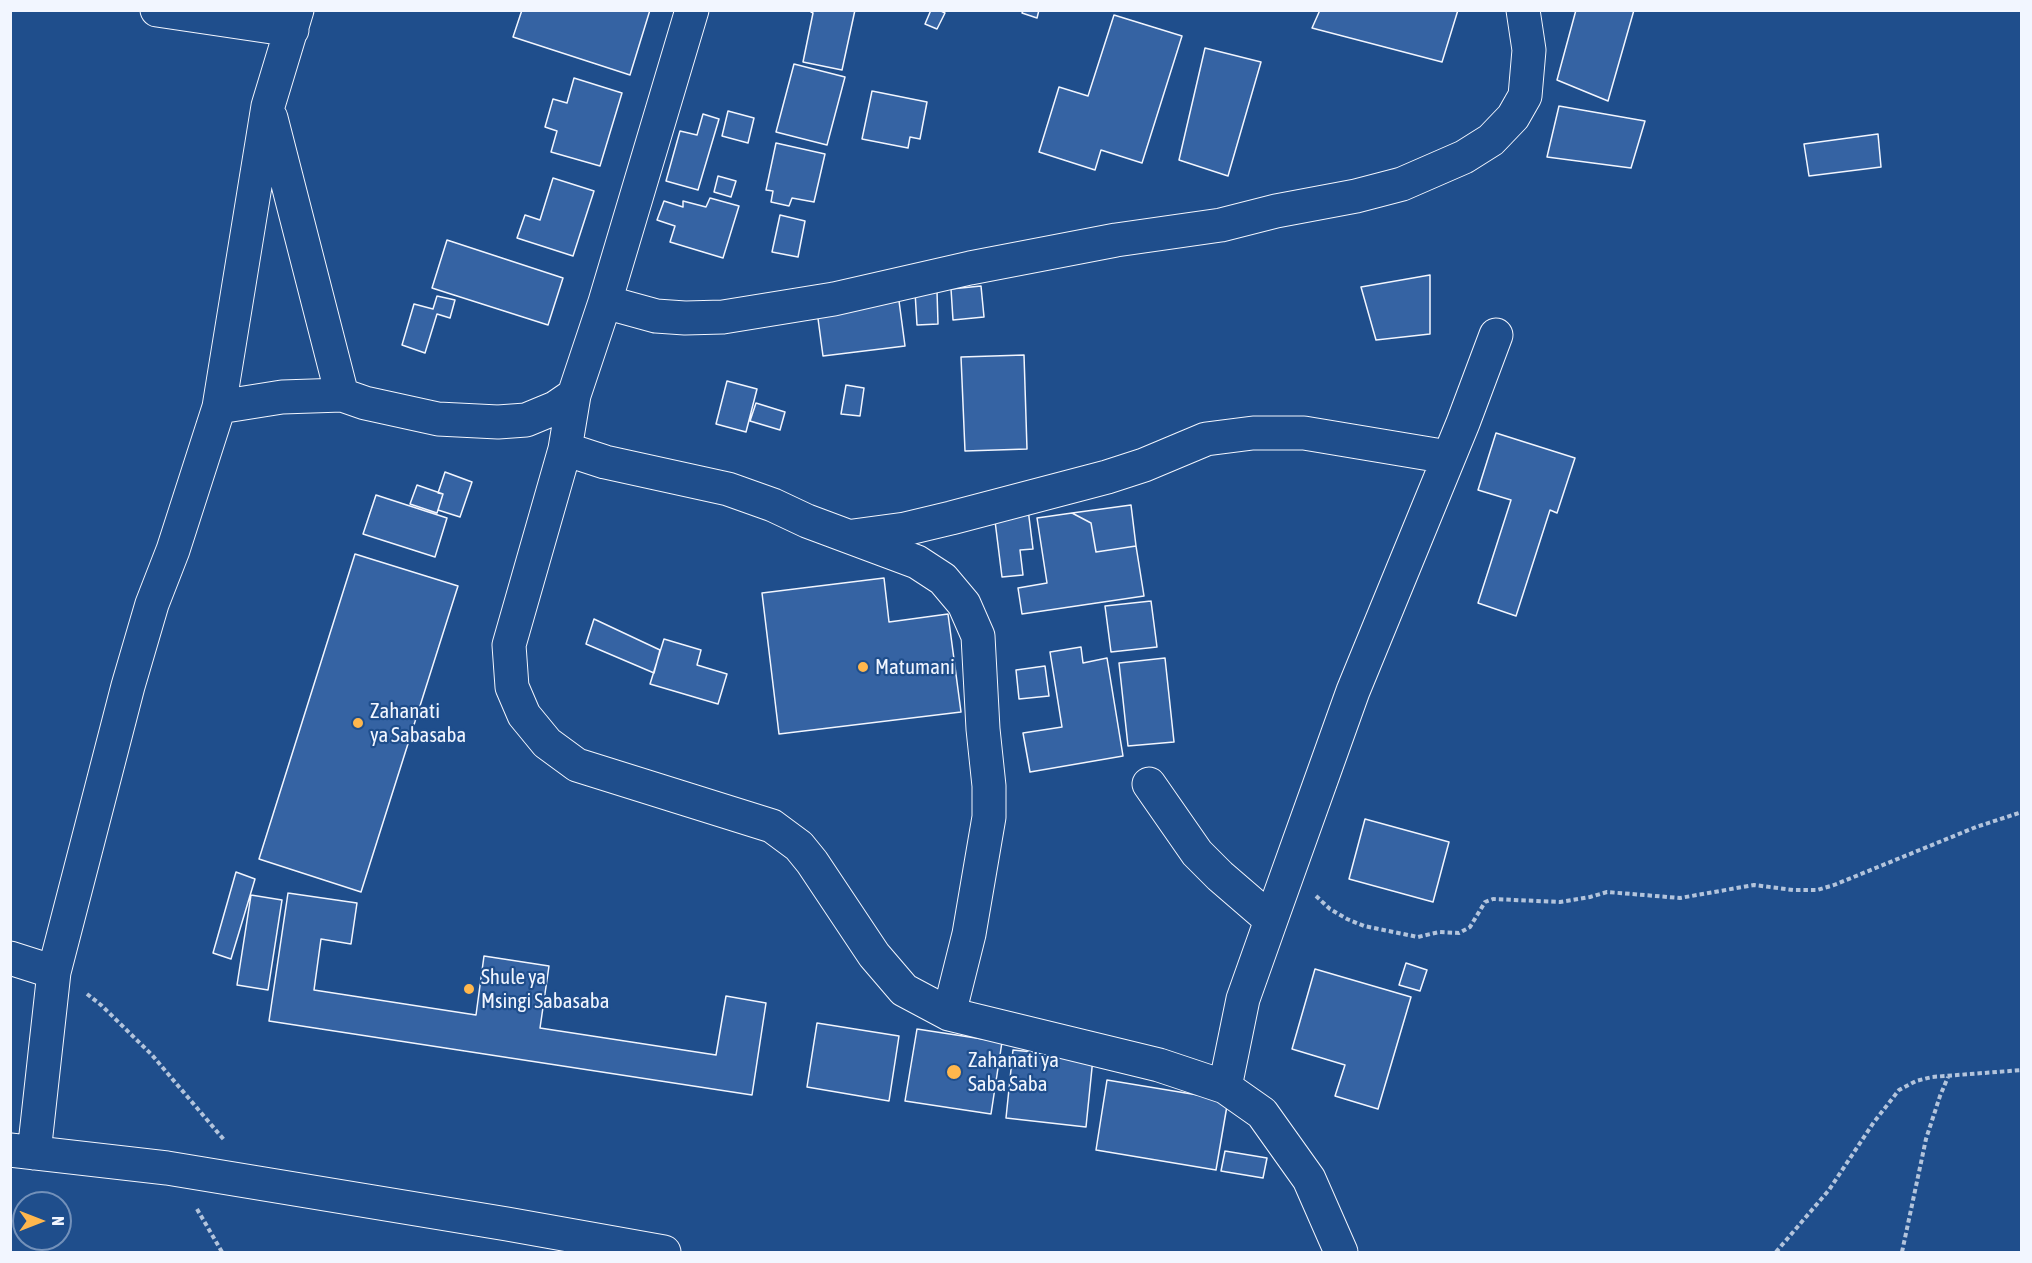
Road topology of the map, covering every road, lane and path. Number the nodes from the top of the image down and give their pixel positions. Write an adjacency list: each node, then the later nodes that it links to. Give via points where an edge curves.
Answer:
1 (157, 10): 4 (street)
2 (692, 10): 6 (street)
3 (1523, 10): 6 (street, via 1529,50 1525,96 1513,117 1491,140 1464,157 1402,184 1221,225 1116,240 834,299 723,317 656,316)
4 (294, 20): 5 (street)
5 (268, 106): 8 (street); 10 (street)
6 (605, 302): 9 (street)
7 (1496, 335): 12 (street)
8 (342, 395): 9 (street, via 438,419 498,422 526,420); 10 (street, via 282,397)
9 (574, 395): 11 (street)
10 (219, 407): 19 (street, via 128,686)
11 (565, 449): 13 (street, via 605,462 728,489); 20 (street, via 509,645 512,687 524,716 547,743 577,765 772,826 799,846 812,862 874,955 904,990)
12 (1448, 457): 13 (street, via 1304,433 1252,433 1206,440 1107,477 951,518); 16 (street, via 1353,691)
13 (848, 536): 20 (street, via 917,562 943,579 964,604 978,636 989,817 969,934)
14 (1149, 784): 17 (street, via 1197,853)
15 (2022, 812): 16 (path, via 1817,890 1754,885 1680,898 1607,892 1560,902 1493,899 1485,902 1465,931 1418,937 1347,919)
16 (1289, 872): 17 (street)
17 (1270, 920): 23 (street, via 1243,999)
18 (10, 958): 19 (street)
19 (54, 972): 24 (street); 25 (path, via 101,1005 152,1055)
20 (949, 1014): 23 (street, via 1159,1065)
21 (2022, 1070): 22 (path)
22 (1948, 1077): 28 (path, via 1916,1081 1899,1090 1829,1190); 29 (path, via 1926,1139)
23 (1225, 1087): 27 (street, via 1262,1113 1309,1179)
24 (22, 1152): 25 (street, via 167,1168)
25 (262, 1184): 26 (street)
26 (664, 1252)
27 (1341, 1252)
28 (1776, 1252)
29 (1902, 1252)

